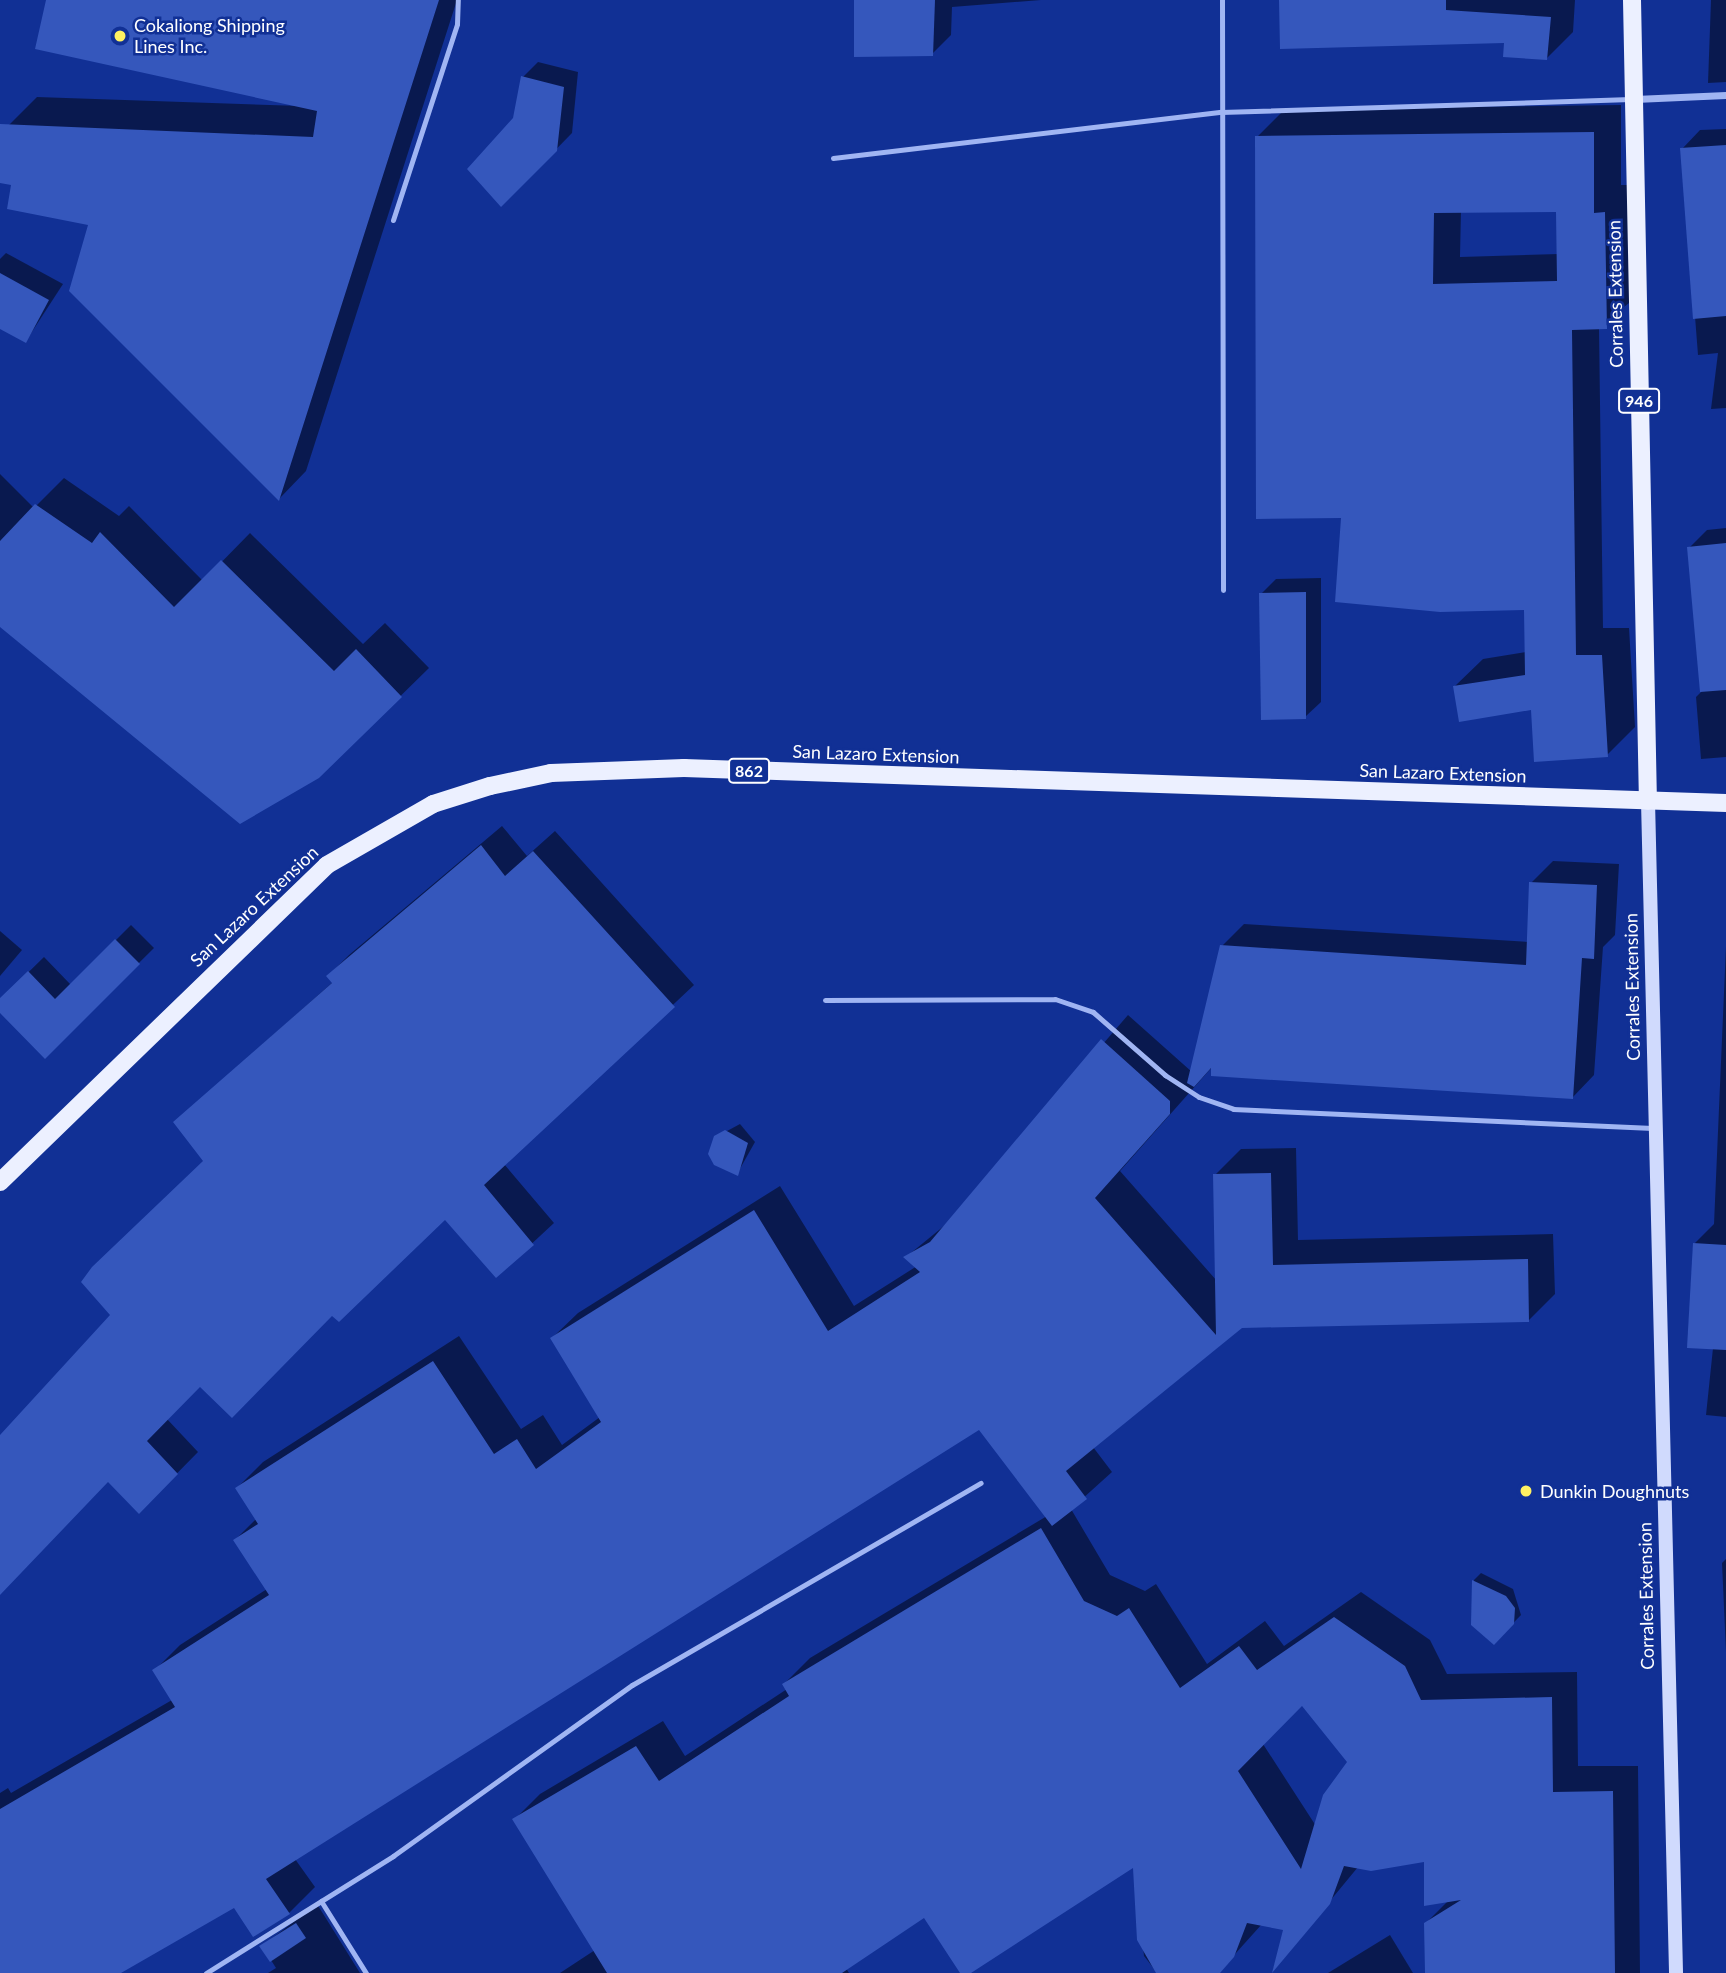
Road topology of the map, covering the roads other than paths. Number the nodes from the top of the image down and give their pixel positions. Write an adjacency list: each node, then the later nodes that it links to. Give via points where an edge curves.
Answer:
1 (458, 0): 8 (lane, via 457,24)
2 (1222, 0): 6 (lane)
3 (1632, 0): 5 (main road, Corrales Extension / 946)
4 (1726, 95): 5 (street)
5 (1631, 99): 6 (lane); 10 (main road, Corrales Extension / 946)
6 (1221, 111): 7 (lane); 9 (lane)
7 (833, 158)
8 (393, 220)
9 (1223, 590)
10 (1648, 801): 11 (main road, 862); 13 (main road, Corrales Extension / 946); 14 (main road, San Lazaro Extension / 862, via 684,768 551,773 490,786 433,804 327,865)
11 (1726, 803)
12 (825, 1000): 13 (lane, via 1055,999 1093,1012 1165,1075 1199,1097 1233,1109)
13 (1656, 1128): 19 (main road, Corrales Extension / 946)
14 (0, 1182)
15 (981, 1483): 16 (lane, via 632,1685)
16 (321, 1901): 17 (lane); 18 (lane)
17 (206, 1973)
18 (366, 1973)
19 (1676, 1973)

